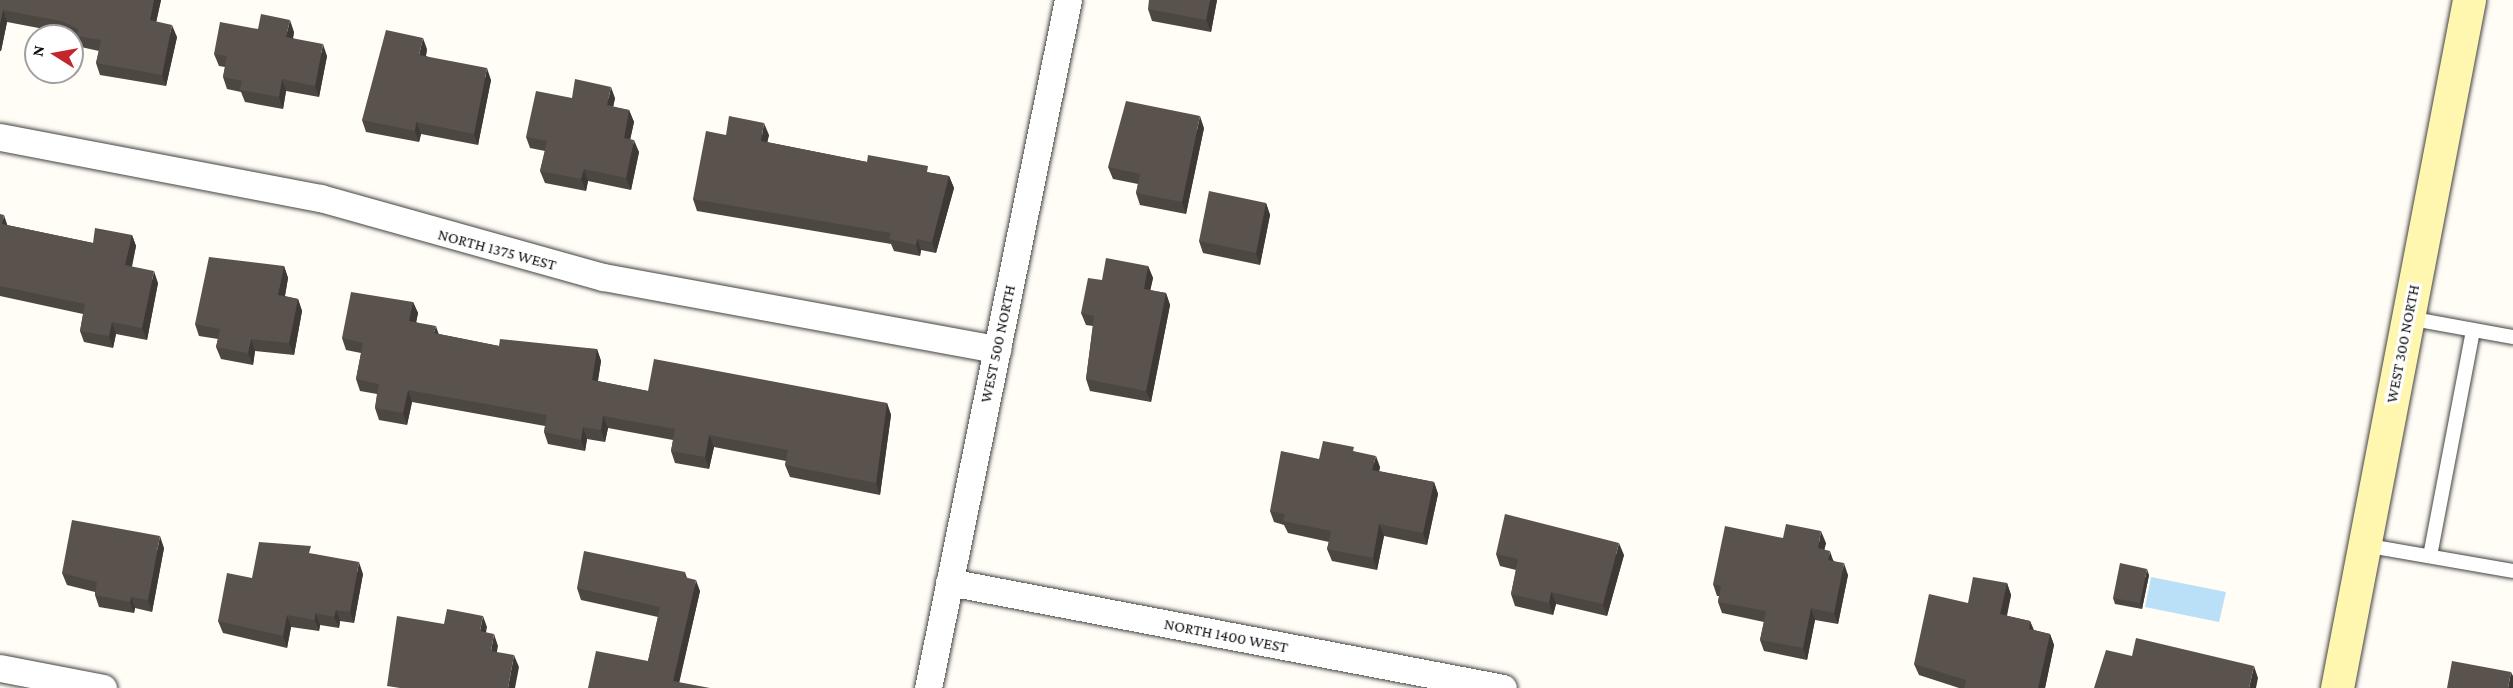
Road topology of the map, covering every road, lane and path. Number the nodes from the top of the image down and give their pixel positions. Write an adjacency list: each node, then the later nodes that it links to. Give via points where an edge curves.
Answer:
1 (1068, 0): 7 (street, WEST 500 NORTH)
2 (2469, 0): 4 (street, WEST 300 NORTH)
3 (0, 137): 7 (street, NORTH 1375 WEST, via 320,198 603,277)
4 (2408, 318): 5 (lane); 8 (street, WEST 300 NORTH)
5 (2473, 330): 6 (lane); 9 (lane)
6 (2513, 337)
7 (997, 349): 11 (street, WEST 500 NORTH)
8 (2364, 545): 9 (lane); 16 (street, WEST 300 NORTH)
9 (2430, 556): 10 (lane)
10 (2513, 571)
11 (949, 582): 14 (street, WEST 500 NORTH); 15 (street, NORTH 1400 WEST)
12 (0, 668): 13 (street)
13 (103, 688)
14 (928, 688)
15 (1503, 688)
16 (2337, 688)

